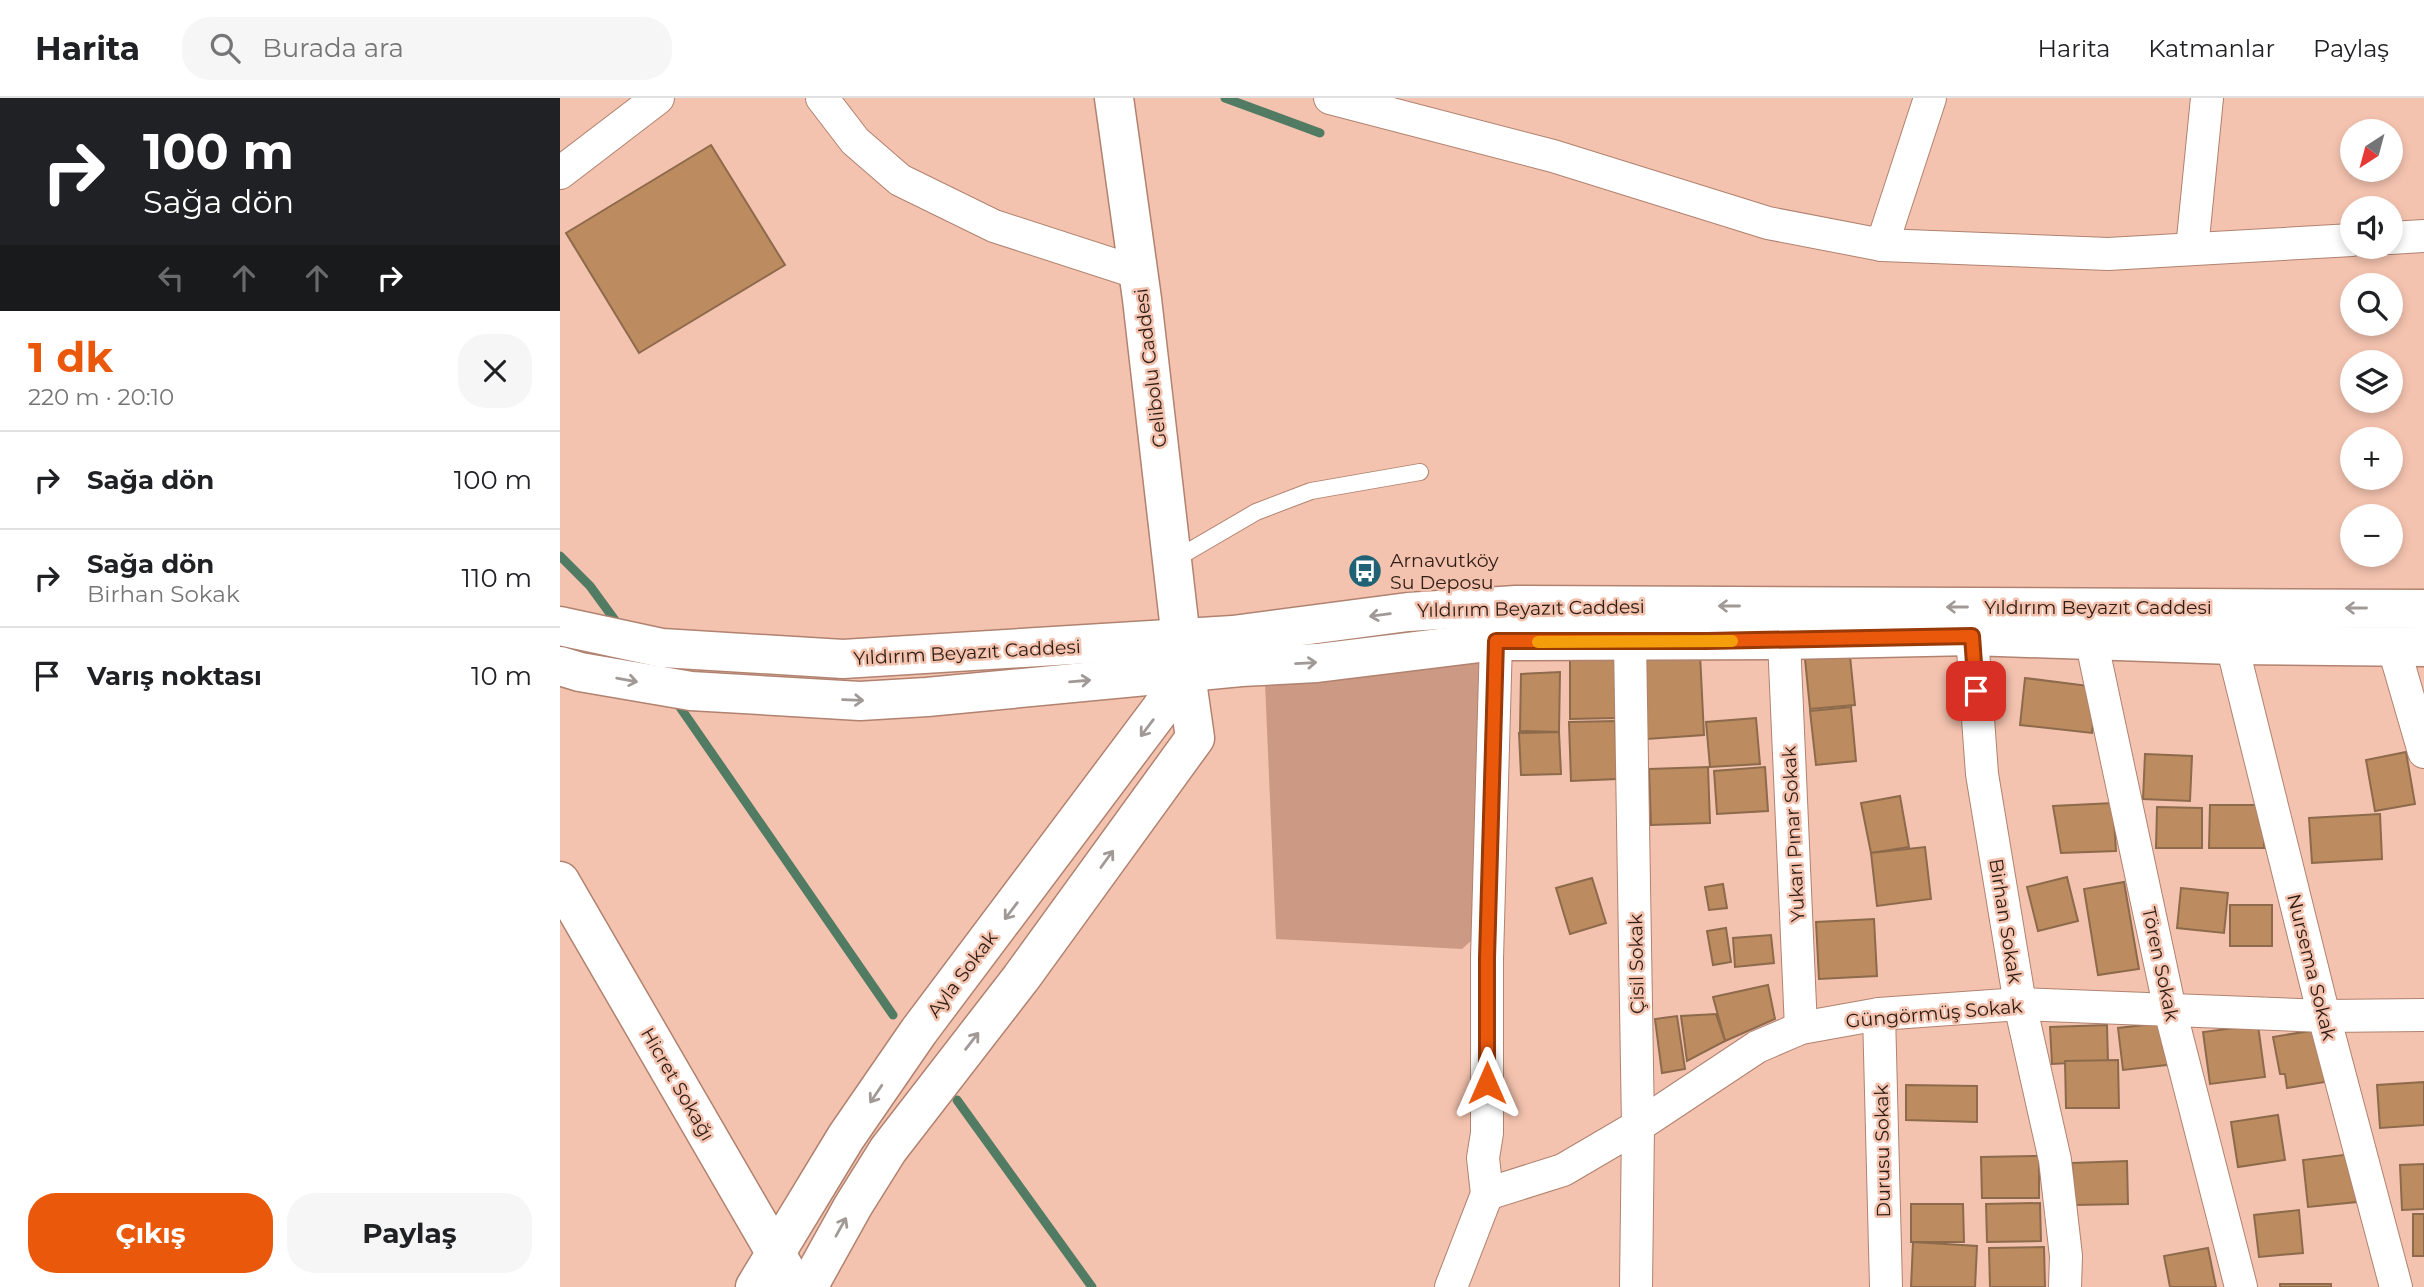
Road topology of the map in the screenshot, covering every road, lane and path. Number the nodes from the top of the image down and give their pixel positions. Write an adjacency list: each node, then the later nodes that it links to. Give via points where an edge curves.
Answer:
1 (658, 98): 7 (street)
2 (822, 98): 13 (street, via 855,141 900,180 995,226)
3 (1114, 98): 13 (main road, Gelibolu Caddesi)
4 (1329, 98): 11 (street, via 1553,156 1768,223)
5 (1930, 98): 11 (street)
6 (2207, 98): 12 (street)
7 (560, 173)
8 (2424, 236): 9 (street)
9 (2403, 237)
10 (2340, 241): 12 (street)
11 (1882, 245): 12 (street, via 2108,254)
12 (2192, 249)
13 (1139, 273): 15 (main road, Gelibolu Caddesi)
14 (1420, 472): 15 (lane, via 1311,491 1256,512)
15 (1172, 561): 25 (main road, Gelibolu Caddesi)
16 (2424, 608): 25 (main road, Yıldırım Beyazıt Caddesi, one-way to 25, via 1516,605 1408,612 1233,635)
17 (560, 626): 25 (main road, Yıldırım Beyazıt Caddesi, via 662,648 843,659)
18 (1972, 636): 19 (main road); 20 (main road); 29 (street, Birhan Sokak, via 1982,774)
19 (2091, 639): 23 (main road); 30 (street, Tören Sokak)
20 (1784, 640): 22 (main road); 34 (street, Yukarı Pınar Sokak)
21 (1496, 641): 22 (main road); 25 (main road, one-way to 21, via 1317,663); 36 (street, via 1483,1158)
22 (1630, 642): 35 (street, Çisil Sokak)
23 (2232, 645): 24 (main road); 33 (street, Nursema Sokak)
24 (2408, 646): 27 (street)
25 (1183, 655): 26 (main road, one-way to 25, via 691,691 860,701 928,697); 37 (main road, Ayla Sokak, one-way to 37, via 1160,710 919,1031); 40 (main road, Gelibolu Caddesi, one-way to 25, via 888,1150 1021,978 1195,738)
26 (560, 666)
27 (2424, 752)
28 (560, 881): 37 (main road, Hicret Sokağı)
29 (2020, 1004): 30 (street, Güngörmüş Sokak); 31 (street, Güngörmüş Sokak); 44 (street, Birhan Sokak, via 2055,1160)
30 (2170, 1010): 33 (street, Güngörmüş Sokak); 45 (street, Tören Sokak)
31 (1879, 1014): 34 (street, Güngörmüş Sokak); 43 (street, Durusu Sokak)
32 (2424, 1015): 33 (street, Güngörmüş Sokak)
33 (2324, 1016): 46 (street, Nursema Sokak)
34 (1801, 1028): 35 (street, Güngörmüş Sokak, via 1757,1046)
35 (1638, 1126): 36 (street, Güngörmüş Sokak, via 1563,1170); 42 (street, Çisil Sokak)
36 (1487, 1194): 41 (street)
37 (775, 1254): 38 (main road, Ayla Sokak); 39 (main road, Hicret Sokağı)
38 (755, 1287)
39 (797, 1287)
40 (808, 1287)
41 (1451, 1287)
42 (1636, 1287)
43 (1886, 1287)
44 (2065, 1287)
45 (2241, 1287)
46 (2396, 1287)

